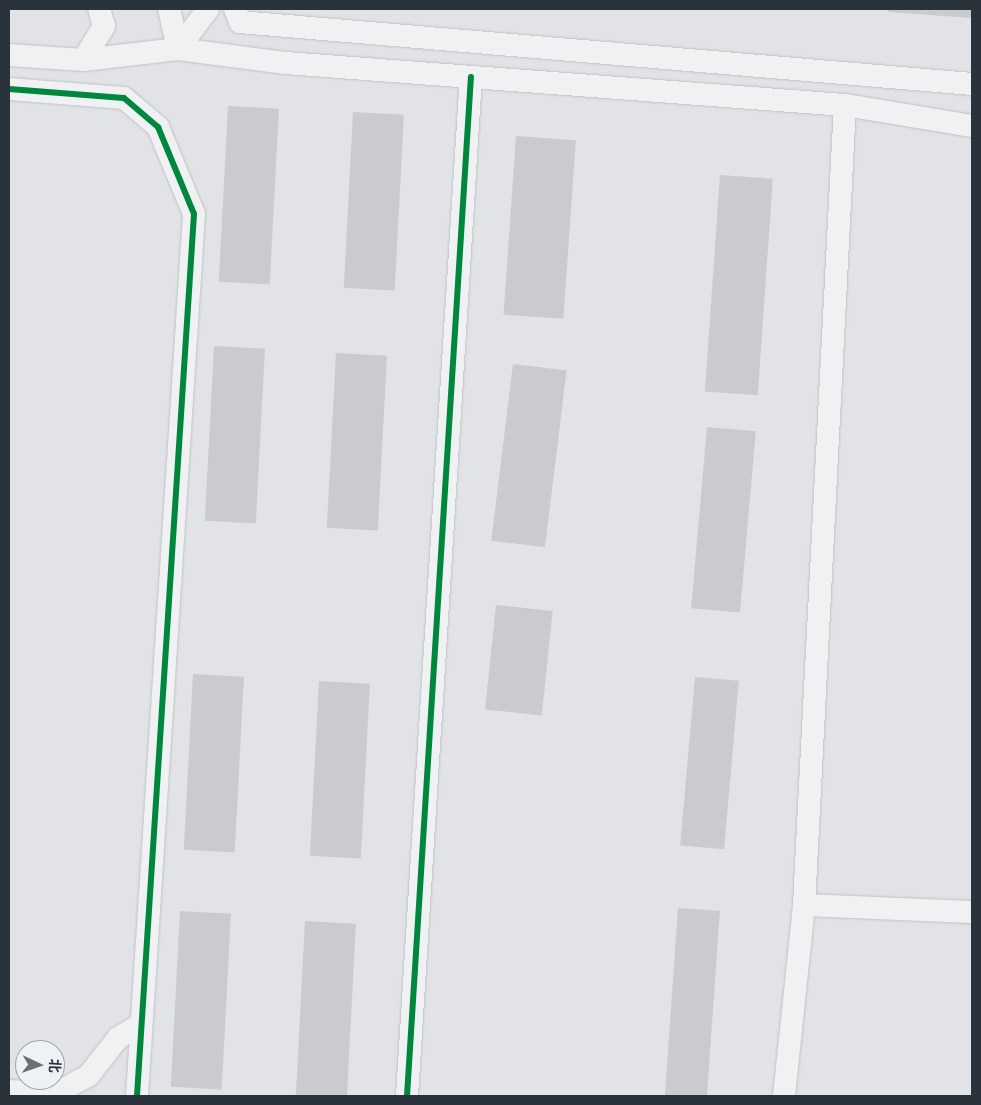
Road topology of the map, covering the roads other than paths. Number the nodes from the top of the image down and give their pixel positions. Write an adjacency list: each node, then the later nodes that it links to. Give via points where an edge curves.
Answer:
1 (99, 9): 7 (street, via 104,26)
2 (169, 9): 5 (street)
3 (208, 9): 5 (street)
4 (235, 9): 9 (street, via 240,22)
5 (178, 49): 7 (street); 8 (street, via 286,63)
6 (9, 55): 7 (street)
7 (83, 60)
8 (471, 77): 11 (street); 18 (street)
9 (972, 84)
10 (9, 90): 15 (street, via 124,98 158,127 194,214)
11 (845, 106): 12 (street); 13 (street)
12 (972, 126)
13 (804, 905): 14 (street); 19 (street)
14 (972, 912)
15 (141, 1024): 16 (street, via 118,1038 89,1074 55,1094); 17 (street)
16 (9, 1091)
17 (137, 1096)
18 (406, 1096)
19 (784, 1096)

